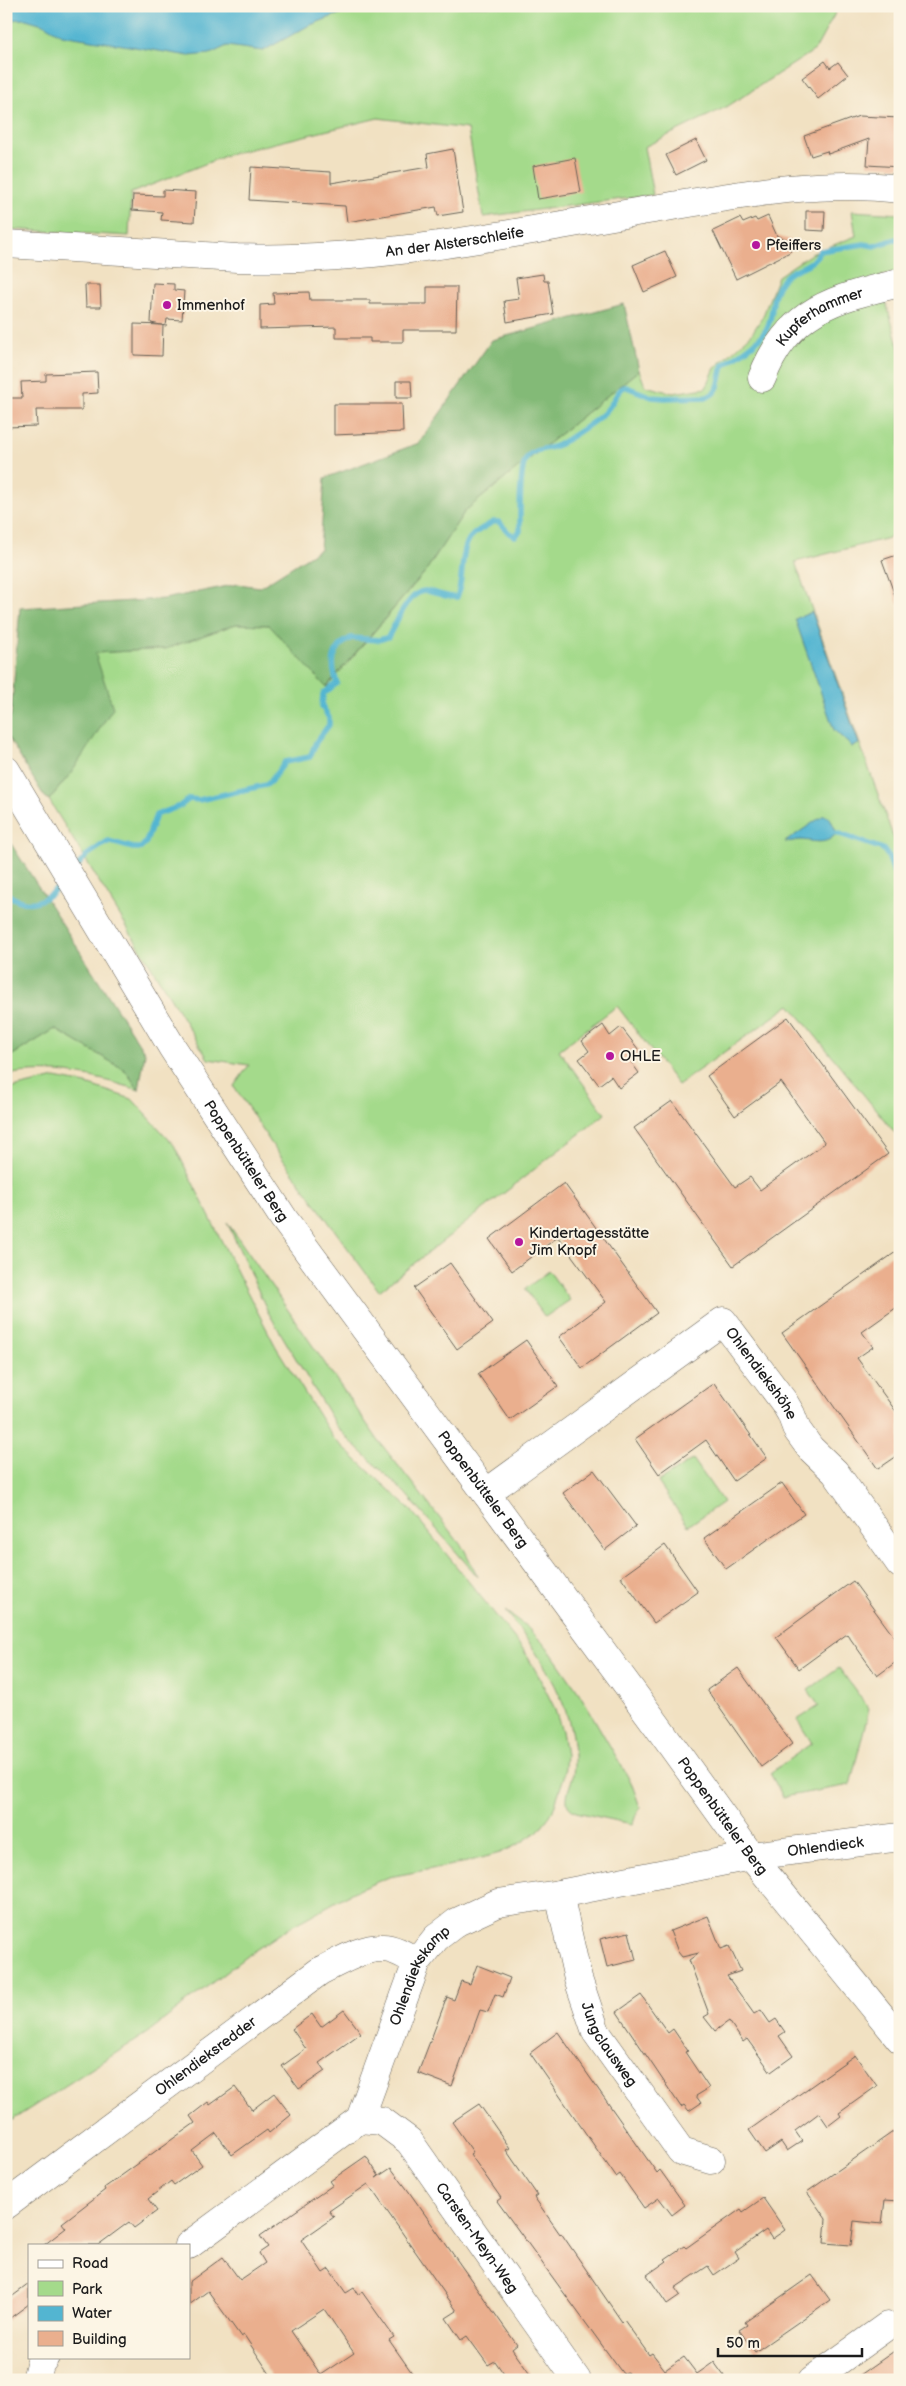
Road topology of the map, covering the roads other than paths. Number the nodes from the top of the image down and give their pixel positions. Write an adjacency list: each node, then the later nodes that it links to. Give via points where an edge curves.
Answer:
1 (900, 189): 2 (street, An der Alsterschleife, via 842,185 734,196 359,256 247,258)
2 (6, 244)
3 (900, 283): 4 (street, Kupferhammer, via 859,292 818,309 790,329 770,356)
4 (762, 378)
5 (6, 770): 6 (street, Poppenbütteler Berg, via 172,1047 284,1219)
6 (486, 1493): 7 (street, Ohlendiekshöhe, via 723,1321 784,1402 810,1448 835,1472); 9 (street, Poppenbütteler Berg)
7 (900, 1564)
8 (900, 1836): 9 (street, Ohlendieck)
9 (751, 1856): 10 (street, Ohlendiekskamp); 12 (street, Poppenbütteler Berg)
10 (559, 1894): 11 (street, Ohlendiekskamp, via 498,1903 480,1910 436,1938); 14 (street, Jungclausweg, via 578,1979 596,2032 681,2150)
11 (417, 1962): 13 (street, Ohlendiekskamp); 15 (street, Ohlendieksredder, via 382,1947 361,1952 320,1972)
12 (900, 2039)
13 (360, 2118): 16 (street); 20 (street, Carsten-Meyn-Weg, via 382,2121 409,2141)
14 (711, 2160)
15 (6, 2205)
16 (190, 2245)
17 (887, 2326): 21 (street)
18 (44, 2358): 19 (street)
19 (36, 2380)
20 (577, 2380)
21 (812, 2380)

